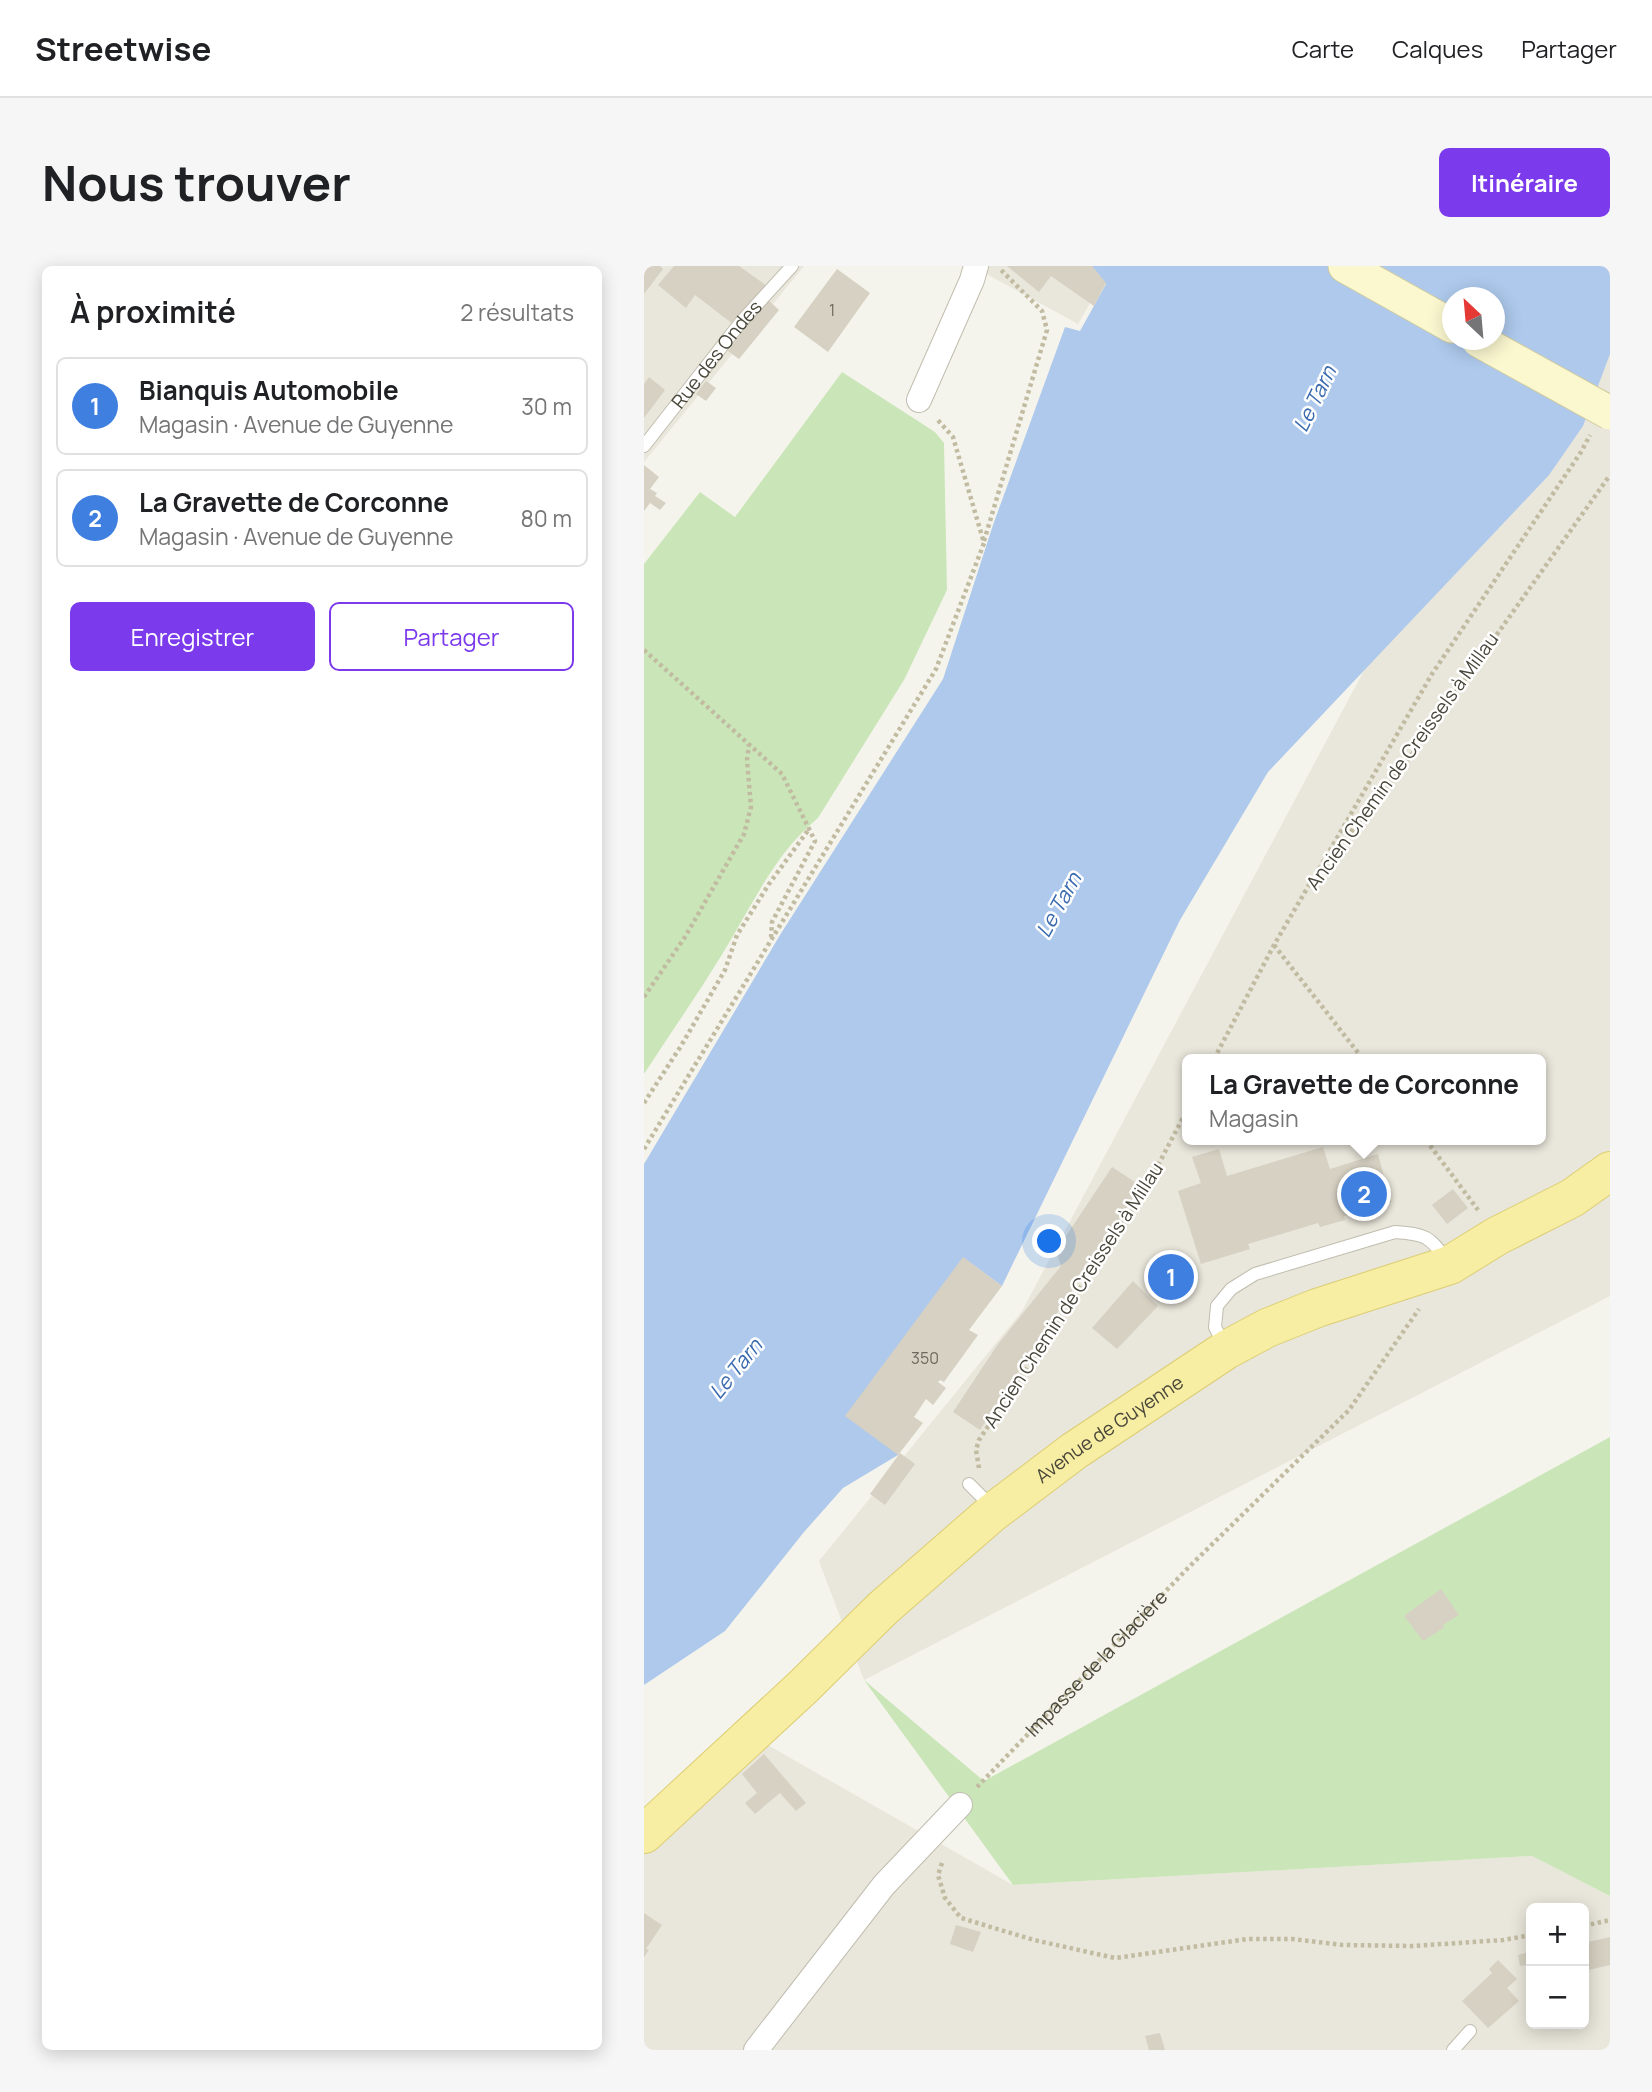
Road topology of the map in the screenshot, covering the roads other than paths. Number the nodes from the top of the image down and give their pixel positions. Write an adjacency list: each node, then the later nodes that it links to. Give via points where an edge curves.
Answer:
1 (792, 266): 8 (lane, Rue des Ondes, via 741,321)
2 (976, 266): 6 (street)
3 (1345, 266): 4 (main road)
4 (1442, 320)
5 (1494, 350): 7 (main road, bridge)
6 (919, 400)
7 (1602, 420)
8 (644, 446)
9 (1610, 1171): 11 (main road, Avenue de Guyenne)
10 (1610, 1187): 11 (main road, Avenue de Guyenne)
11 (1572, 1198): 12 (main road, Avenue de Guyenne)
12 (1435, 1271): 13 (main road, Avenue de Guyenne, via 1292,1318); 13 (lane, via 1435,1243 1419,1234 1395,1232 1255,1274 1231,1289 1217,1306 1215,1327)
13 (1226, 1350): 15 (main road, Avenue de Guyenne, via 1074,1451 980,1498 883,1608)
14 (960, 1805): 17 (street, via 884,1885)
15 (644, 1834)
16 (1471, 2031): 18 (lane)
17 (756, 2050)
18 (1453, 2050)

